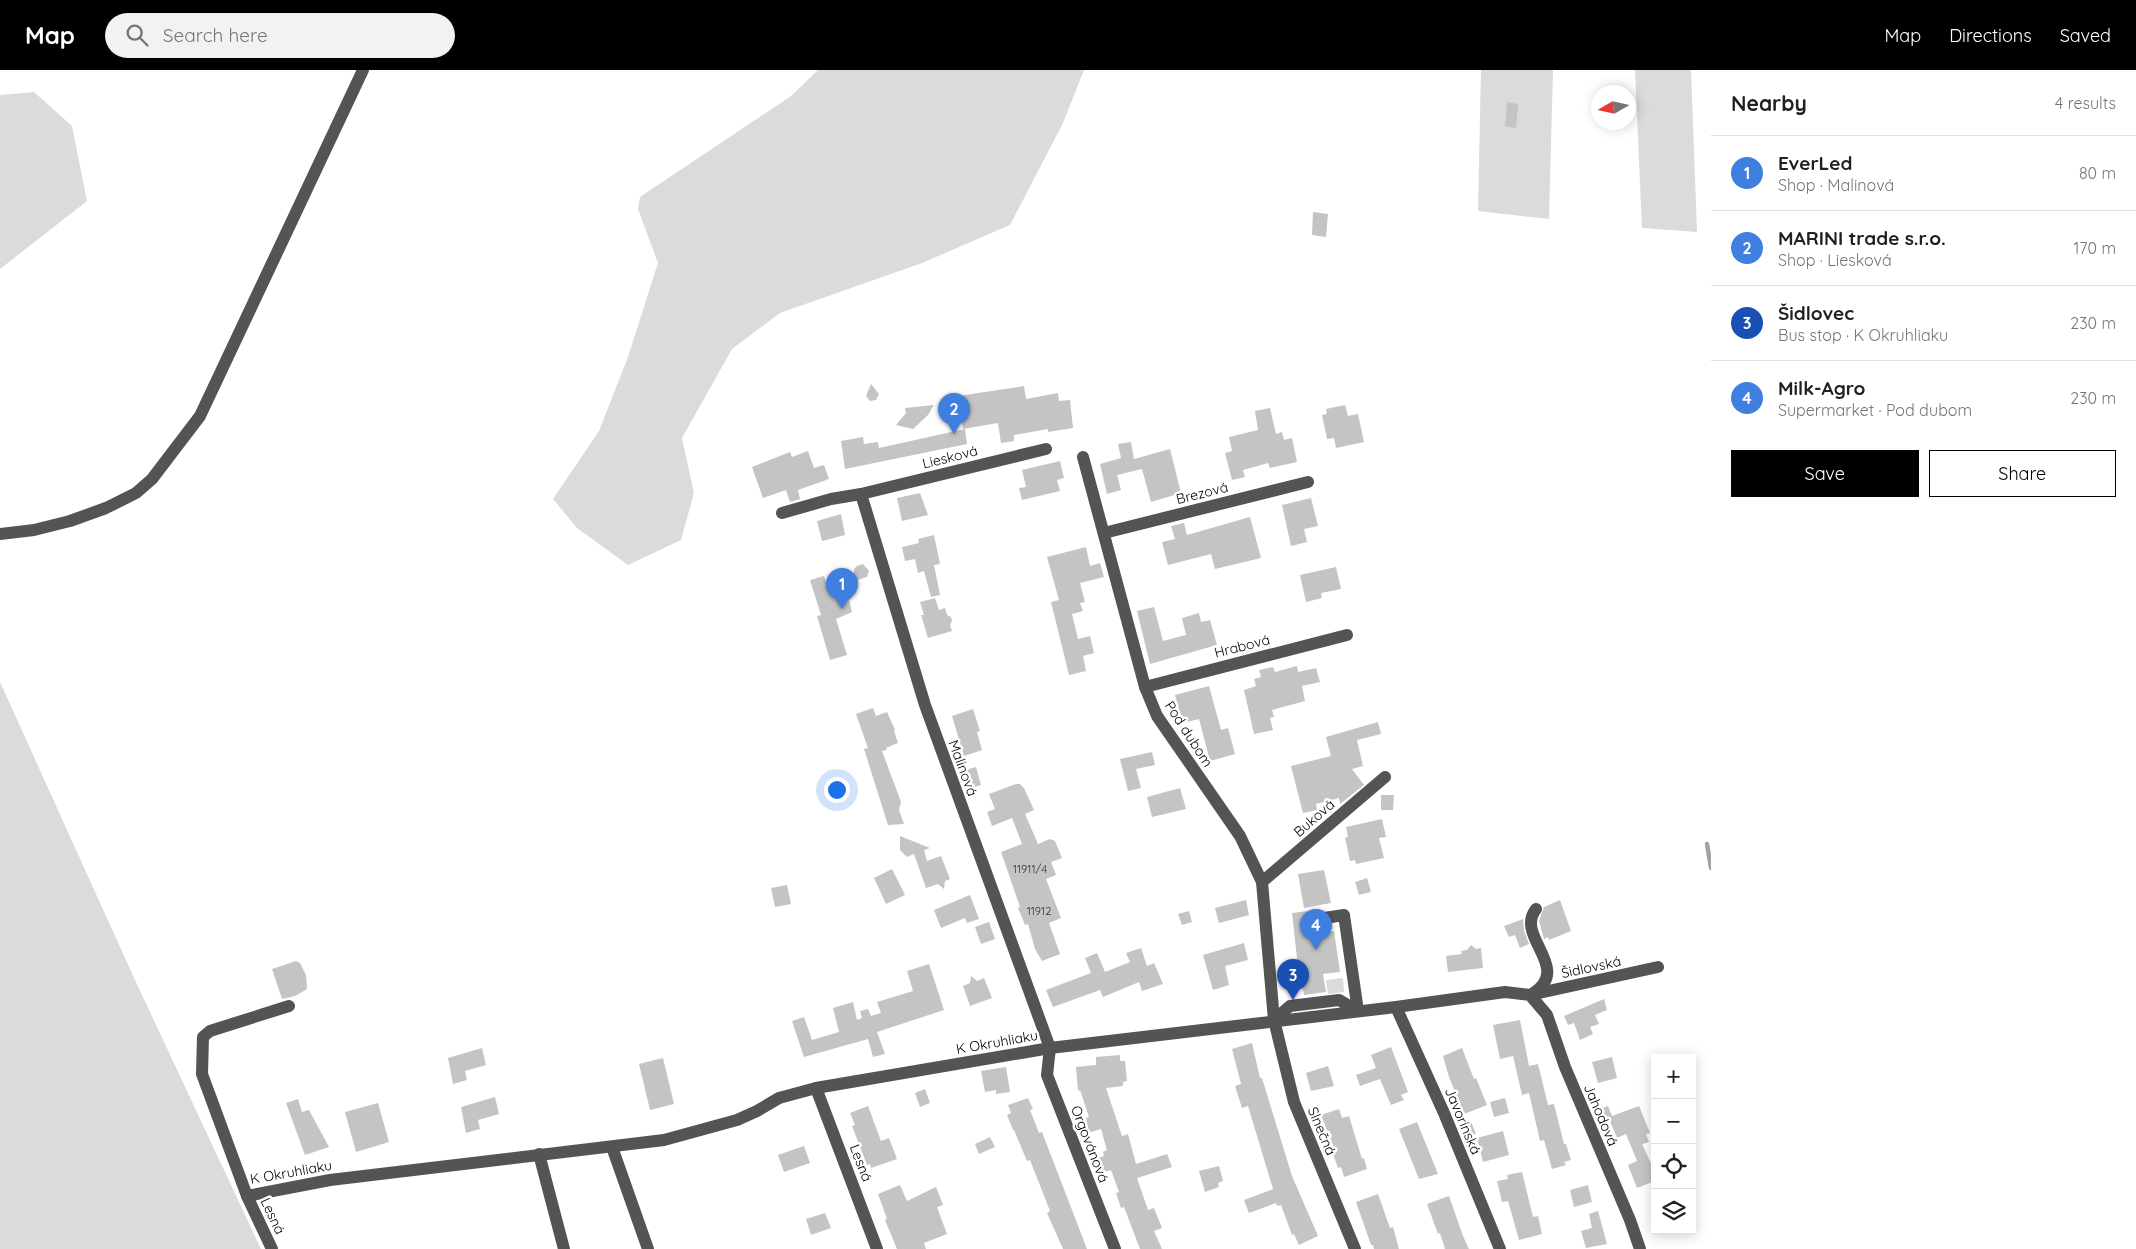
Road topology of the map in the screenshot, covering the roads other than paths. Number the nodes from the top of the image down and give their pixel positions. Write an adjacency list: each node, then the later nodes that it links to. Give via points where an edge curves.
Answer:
1 (363, 70): 8 (street, via 200,416 152,479 136,493 106,508 34,530)
2 (1046, 449): 5 (street, Liesková)
3 (1083, 457): 7 (street, Pod dubom)
4 (1308, 482): 7 (street, Brezová)
5 (861, 494): 6 (street, Liesková); 21 (street, Malinová, via 925,705)
6 (782, 513)
7 (1104, 533): 10 (street, Pod dubom)
8 (0, 534)
9 (1347, 635): 10 (street, Hrabová)
10 (1145, 687): 12 (street, Pod dubom, via 1157,716 1240,836)
11 (1385, 777): 12 (street, Buková)
12 (1262, 882): 20 (street, Pod dubom)
13 (1536, 909): 16 (street, via 1530,921 1531,928 1547,964 1548,978)
14 (1312, 920): 19 (street, via 1344,915)
15 (1658, 967): 16 (street, Šidlovská)
16 (1530, 995): 18 (street, via 1505,992); 33 (street, Jahodová, via 1547,1014 1565,1067)
17 (289, 1006): 25 (street, K Okruhliaku, via 203,1037 202,1074)
18 (1396, 1007): 19 (street, K Okruhliaku); 32 (street, Javorinská)
19 (1358, 1011): 20 (street, K Okruhliaku)
20 (1274, 1020): 21 (street, K Okruhliaku); 31 (street, Slnečná, via 1294,1102)
21 (1050, 1048): 22 (street, K Okruhliaku); 30 (street, Orgovánová, via 1047,1075)
22 (816, 1088): 23 (street, K Okruhliaku, via 779,1098 737,1120 664,1140); 29 (street, Lesná)
23 (612, 1147): 24 (street, K Okruhliaku); 28 (street)
24 (538, 1154): 25 (street, K Okruhliaku, via 330,1180); 27 (street)
25 (247, 1196): 26 (street, Lesná)
26 (272, 1249)
27 (564, 1249)
28 (648, 1249)
29 (877, 1249)
30 (1115, 1249)
31 (1355, 1249)
32 (1500, 1249)
33 (1640, 1249)

